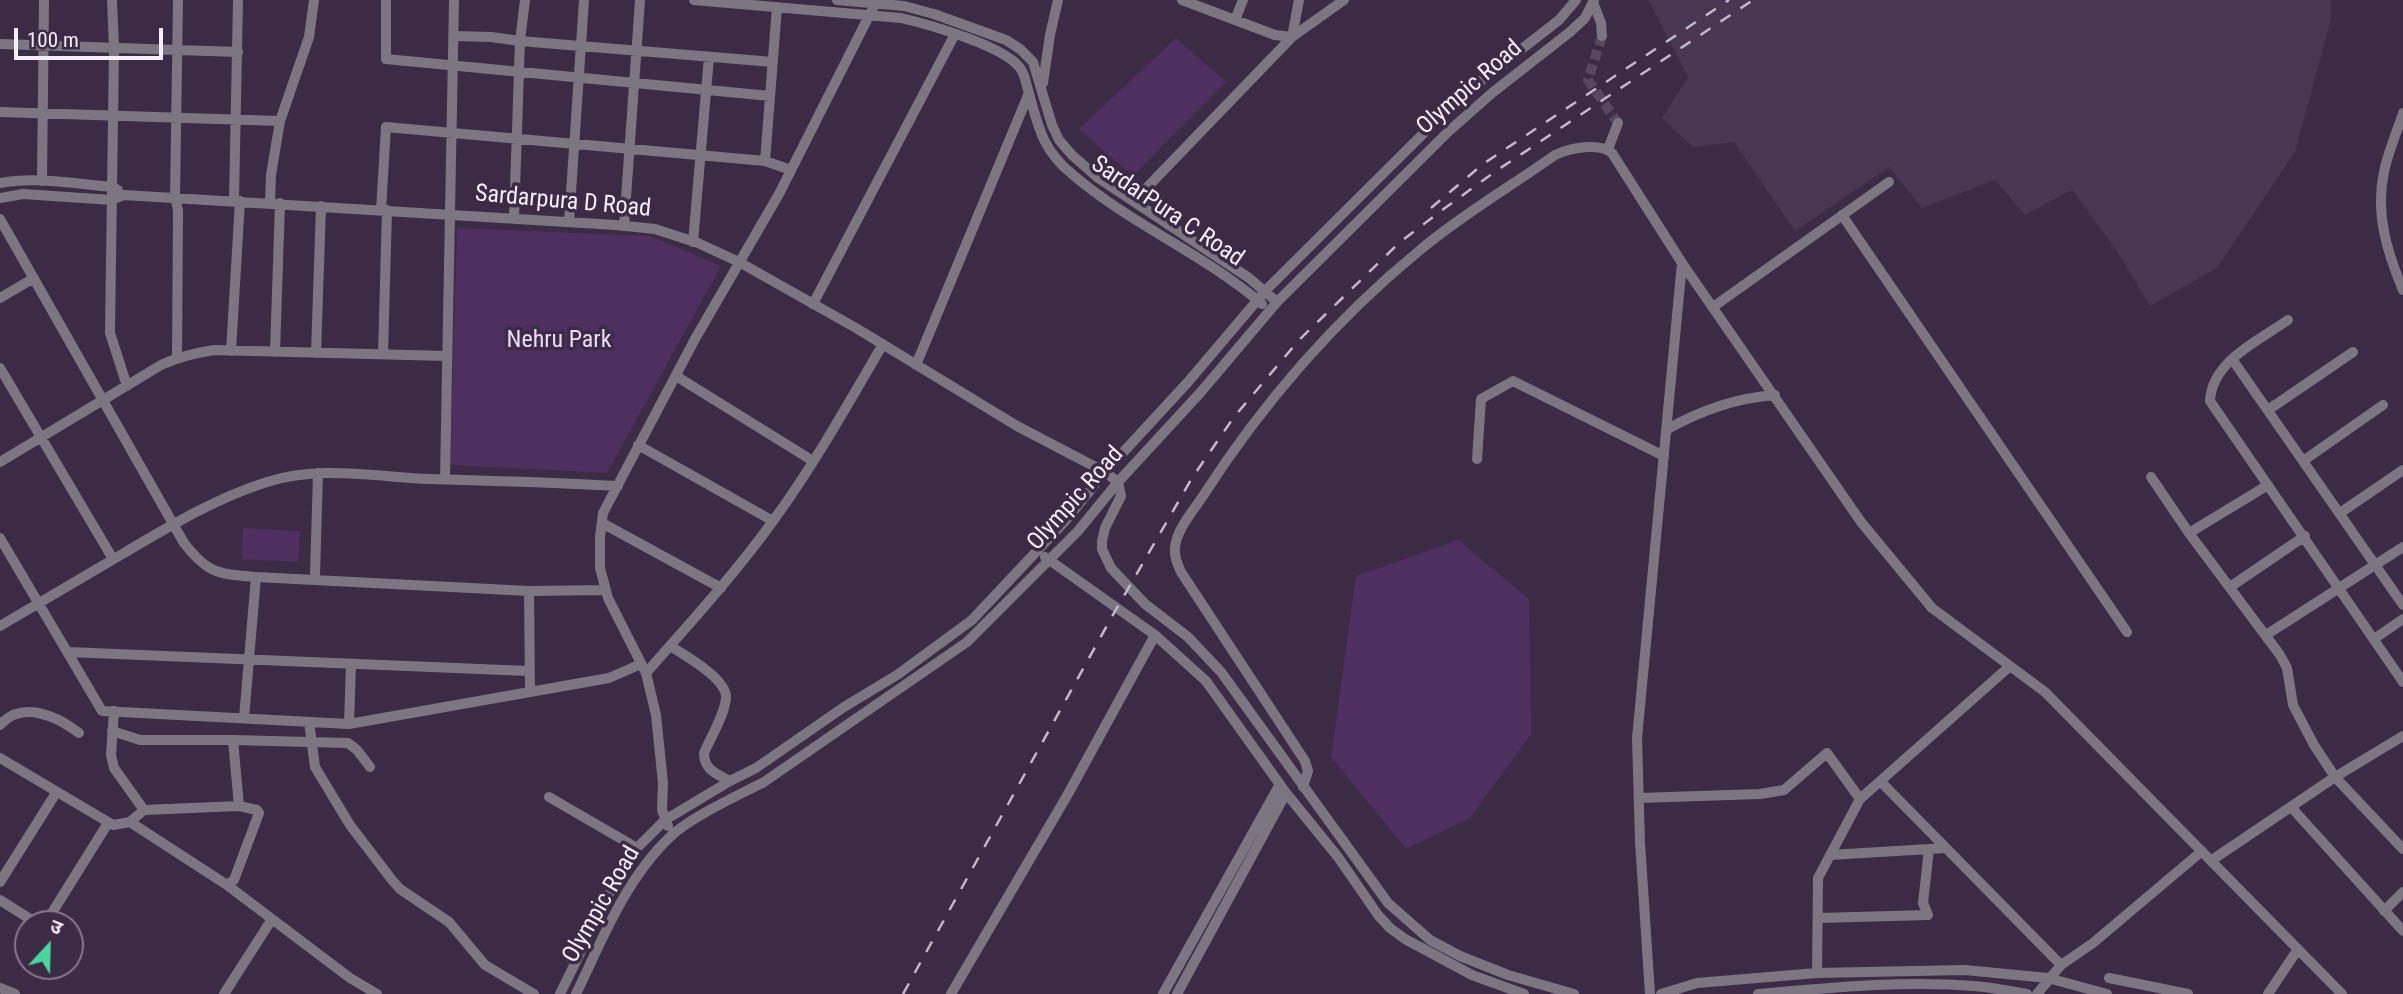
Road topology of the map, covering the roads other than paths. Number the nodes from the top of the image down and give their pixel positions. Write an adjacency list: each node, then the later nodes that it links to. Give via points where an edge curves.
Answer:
1 (44, 0): 30 (street)
2 (112, 0): 32 (street)
3 (178, 0): 33 (street)
4 (238, 0): 35 (street)
5 (314, 0): 52 (street, via 309,37)
6 (386, 0): 38 (street, via 386,59)
7 (454, 0): 25 (street)
8 (525, 0): 28 (street)
9 (584, 0): 31 (street)
10 (640, 0): 34 (street)
11 (694, 0): 21 (street, SardarPura C Road)
12 (838, 0): 19 (street, SardarPura C Road)
13 (1058, 0): 43 (street)
14 (1182, 0): 23 (street)
15 (1243, 0): 23 (street)
16 (1299, 0): 27 (street)
17 (1344, 0): 27 (street)
18 (1576, 0): 85 (street, Olympic Road, via 1559,20 1438,119)
19 (876, 1): 22 (street); 43 (street, SardarPura C Road, via 934,14 1006,40 1033,62)
20 (1594, 1): 26 (street); 90 (street, Olympic Road, via 1585,18 1449,131)
21 (777, 7): 22 (street, SardarPura C Road); 37 (street)
22 (871, 15): 24 (street, SardarPura C Road, via 927,24); 61 (street)
23 (1236, 20): 27 (street)
24 (955, 34): 44 (street, SardarPura C Road, via 1012,60 1021,69); 89 (street)
25 (455, 36): 28 (street); 38 (street)
26 (1602, 36)
27 (1292, 37): 71 (street)
28 (520, 41): 31 (street); 39 (street)
29 (0, 44): 30 (street)
30 (43, 46): 32 (street); 47 (street)
31 (581, 46): 34 (street); 40 (street)
32 (114, 48): 33 (street); 49 (street)
33 (178, 51): 35 (street); 50 (street)
34 (637, 51): 36 (street); 41 (street)
35 (237, 52): 51 (street)
36 (709, 57): 37 (street); 42 (street)
37 (773, 62): 45 (street)
38 (454, 65): 39 (street); 54 (street)
39 (520, 72): 40 (street); 55 (street)
40 (578, 78): 41 (street); 56 (street)
41 (635, 84): 42 (street); 58 (street)
42 (706, 90): 45 (street); 59 (street)
43 (1042, 90): 44 (street); 71 (street, SardarPura C Road, via 1059,140 1097,177)
44 (1029, 94): 88 (street, SardarPura C Road, via 1047,149 1070,173); 102 (street)
45 (770, 96): 60 (street)
46 (0, 112): 47 (street)
47 (42, 113): 49 (street); 62 (street)
48 (2403, 114): 86 (street, via 2384,171 2380,201 2390,259)
49 (113, 115): 50 (street); 65 (street)
50 (177, 117): 51 (street); 68 (street)
51 (237, 119): 52 (street); 70 (street)
52 (280, 121): 72 (street, via 271,175)
53 (1618, 123): 57 (street)
54 (453, 131): 55 (street); 74 (street, via 386,127); 75 (street)
55 (518, 139): 56 (street); 77 (street)
56 (575, 144): 58 (street); 79 (street)
57 (1608, 149): 83 (street); 179 (street, via 1568,150 1555,155 1448,227 1392,273 1278,392 1177,537 1175,553 1181,572 1305,761 1308,771)
58 (630, 150): 59 (street); 80 (street)
59 (701, 155): 60 (street); 81 (street)
60 (765, 161): 61 (street)
61 (791, 170): 82 (street)
62 (42, 181): 64 (street); 65 (street)
63 (1889, 182): 76 (street)
64 (0, 183)
65 (113, 187): 66 (street); 69 (street)
66 (124, 195): 68 (street, Sardarpura D Road); 69 (street, Sardarpura D Road)
67 (0, 198): 69 (street, Sardarpura D Road, via 23,194)
68 (175, 198): 70 (street, Sardarpura D Road); 100 (street)
69 (112, 200): 105 (street, via 110,333)
70 (237, 201): 72 (street, Sardarpura D Road); 94 (street)
71 (1134, 201): 85 (street, SardarPura C Road)
72 (275, 203): 73 (street, Sardarpura D Road); 95 (street)
73 (321, 206): 74 (street, Sardarpura D Road); 97 (street)
74 (384, 210): 75 (street, Sardarpura D Road); 98 (street)
75 (451, 214): 77 (street, Sardarpura D Road); 99 (street)
76 (1842, 215): 91 (street); 151 (street)
77 (514, 218): 79 (street, Sardarpura D Road)
78 (0, 219): 84 (street)
79 (569, 222): 80 (street, Sardarpura D Road)
80 (624, 226): 81 (street, Sardarpura D Road, via 655,229)
81 (693, 242): 82 (street, Sardarpura D Road)
82 (739, 262): 89 (street, Sardarpura D Road); 104 (street)
83 (1682, 263): 91 (street); 110 (street)
84 (34, 278): 87 (street); 107 (street)
85 (1266, 290): 88 (street, Olympic Road); 90 (street, SardarPura C Road)
86 (2403, 290)
87 (0, 298)
88 (1257, 300): 90 (street, SardarPura C Road); 119 (street, Olympic Road)
89 (813, 304): 93 (street, Sardarpura D Road)
90 (1274, 306): 123 (street, Olympic Road)
91 (1713, 307): 106 (street)
92 (2288, 320): 101 (street)
93 (883, 344): 102 (street, Sardarpura D Road); 115 (street)
94 (231, 351): 95 (street); 100 (street)
95 (275, 352): 97 (street)
96 (2353, 352): 109 (street)
97 (316, 353): 98 (street)
98 (383, 354): 99 (street)
99 (447, 356): 122 (street)
100 (177, 357): 105 (street)
101 (2232, 359): 109 (street); 124 (street, via 2219,374 2210,401)
102 (916, 365): 119 (street, Sardarpura D Road)
103 (0, 368): 111 (street)
104 (676, 376): 112 (street); 115 (street)
105 (127, 386): 107 (street)
106 (1775, 395): 110 (street, via 1745,397 1697,412); 159 (street, via 1861,522 1932,608)
107 (103, 399): 111 (street); 129 (street)
108 (2383, 405): 116 (street)
109 (2268, 410): 116 (street)
110 (1667, 430): 113 (street)
111 (42, 437): 117 (street); 135 (street)
112 (638, 445): 125 (street); 127 (street)
113 (1664, 456): 114 (street, via 1513,381 1481,399); 183 (street, via 1637,738)
114 (1477, 459)
115 (813, 461): 127 (street)
116 (2303, 461): 126 (street)
117 (0, 462)
118 (2403, 470): 126 (street)
119 (1105, 472): 123 (street, Sardarpura D Road); 134 (street, Olympic Road)
120 (318, 473): 122 (street); 129 (street, via 268,482); 138 (street)
121 (2151, 477): 130 (street)
122 (445, 479): 125 (street)
123 (1118, 482): 136 (street, Olympic Road); 179 (street, via 1121,496 1102,541 1111,568 1221,672)
124 (2269, 485): 130 (street); 131 (street)
125 (618, 486): 128 (street)
126 (2340, 513): 137 (street)
127 (773, 522): 141 (street)
128 (602, 523): 141 (street); 143 (street, via 600,568)
129 (174, 524): 135 (street); 139 (street, via 201,564 217,573)
130 (2189, 533): 140 (street)
131 (2305, 536): 140 (street); 142 (street)
132 (0, 538): 145 (street)
133 (2403, 547): 137 (street)
134 (1038, 550): 136 (street); 148 (street, Olympic Road)
135 (113, 559): 145 (street)
136 (1050, 560): 150 (street, Olympic Road); 152 (street)
137 (2376, 566): 142 (street); 146 (street)
138 (315, 575)
139 (256, 577): 144 (street); 157 (street)
140 (2230, 587): 153 (street)
141 (721, 588): 155 (street)
142 (2339, 589): 153 (street); 154 (street)
143 (606, 590): 144 (street); 160 (street)
144 (529, 591): 161 (street)
145 (38, 604): 149 (street); 156 (street)
146 (2403, 606)
147 (2403, 619): 154 (street)
148 (972, 620): 150 (street); 177 (street, Olympic Road, via 897,675)
149 (0, 626)
150 (982, 628): 193 (street, Olympic Road, via 764,782)
151 (2127, 632)
152 (1156, 635): 180 (street, via 1206,681); 228 (street)
153 (2266, 635): 176 (street, via 2287,668 2293,705)
154 (2374, 639): 162 (street)
155 (670, 646): 160 (street); 177 (street, via 714,676 725,691 704,761 712,772)
156 (68, 652): 157 (street); 164 (street, via 102,710)
157 (248, 660): 158 (street); 165 (street)
158 (351, 664): 161 (street); 167 (street)
159 (2010, 666): 178 (street); 198 (street, via 2045,692)
160 (644, 668): 163 (street); 190 (street, via 656,715)
161 (528, 671): 163 (street)
162 (2403, 682)
163 (530, 692): 167 (street)
164 (114, 711): 165 (street); 169 (street)
165 (244, 718): 166 (street)
166 (309, 722): 167 (street); 173 (street)
167 (349, 724)
168 (0, 725): 170 (street, via 15,713 29,711 56,718)
169 (112, 731): 172 (street, via 140,740); 189 (street, via 114,768)
170 (79, 733)
171 (2403, 736): 176 (street)
172 (233, 740): 173 (street); 186 (street)
173 (310, 742): 175 (street, via 348,743); 225 (street, via 315,767 350,825 392,880 449,922 485,965)
174 (0, 758): 181 (street)
175 (370, 766)
176 (2335, 777): 187 (street); 197 (street)
177 (730, 781): 190 (street, Olympic Road)
178 (1881, 782): 185 (street); 195 (street)
179 (1303, 787): 184 (street)
180 (1283, 789): 188 (street); 229 (street); 230 (street)
181 (56, 793): 192 (street); 201 (street)
182 (549, 797): 194 (street)
183 (1639, 798): 185 (street, via 1784,790 1827,752); 233 (street)
184 (1311, 799): 188 (street); 232 (street, via 1388,903 1430,940 1474,963)
185 (1860, 799): 199 (street)
186 (239, 806): 189 (street); 202 (street, via 259,813 234,880)
187 (2291, 807): 200 (street); 207 (street)
188 (1298, 808): 218 (street, via 1390,928)
189 (144, 810): 191 (street)
190 (665, 820): 193 (street); 194 (street, Olympic Road)
191 (130, 822): 192 (street); 202 (street)
192 (108, 823): 206 (street)
193 (672, 834): 227 (street, Olympic Road, via 630,888)
194 (636, 848): 226 (street, Olympic Road)
195 (1946, 848): 196 (street); 212 (street)
196 (1929, 849): 199 (street); 208 (street, via 1923,904 1928,915)
197 (2403, 849)
198 (2202, 851): 200 (street); 212 (street)
199 (1830, 855): 208 (street, via 1818,877)
200 (2212, 860): 211 (street)
201 (0, 882)
202 (227, 885): 209 (street)
203 (2403, 892): 207 (street)
204 (0, 900): 205 (street)
205 (16, 910)
206 (54, 910)
207 (2384, 911): 210 (street)
208 (1819, 918): 213 (street)
209 (272, 919): 223 (street); 224 (street)
210 (2403, 931)
211 (2298, 949): 240 (street); 241 (street)
212 (2061, 965): 214 (street)
213 (1817, 974): 214 (street, via 1965,970); 234 (street, via 1697,983)
214 (2048, 978): 237 (street); 238 (street)
215 (2109, 978): 239 (street)
216 (0, 988): 222 (street)
217 (1975, 990): 219 (street, via 1930,985); 236 (street)
218 (1506, 991): 231 (street)
219 (1845, 991): 220 (street)
220 (1812, 992): 221 (street)
221 (1782, 993): 235 (street)
222 (15, 994)
223 (224, 994)
224 (377, 994)
225 (534, 994)
226 (560, 994)
227 (576, 994)
228 (951, 994)
229 (1163, 994)
230 (1177, 994)
231 (1524, 994)
232 (1574, 994)
233 (1650, 994)
234 (1661, 994)
235 (1758, 994)
236 (2027, 994)
237 (2037, 994)
238 (2107, 994)
239 (2188, 994)
240 (2268, 994)
241 (2342, 994)

